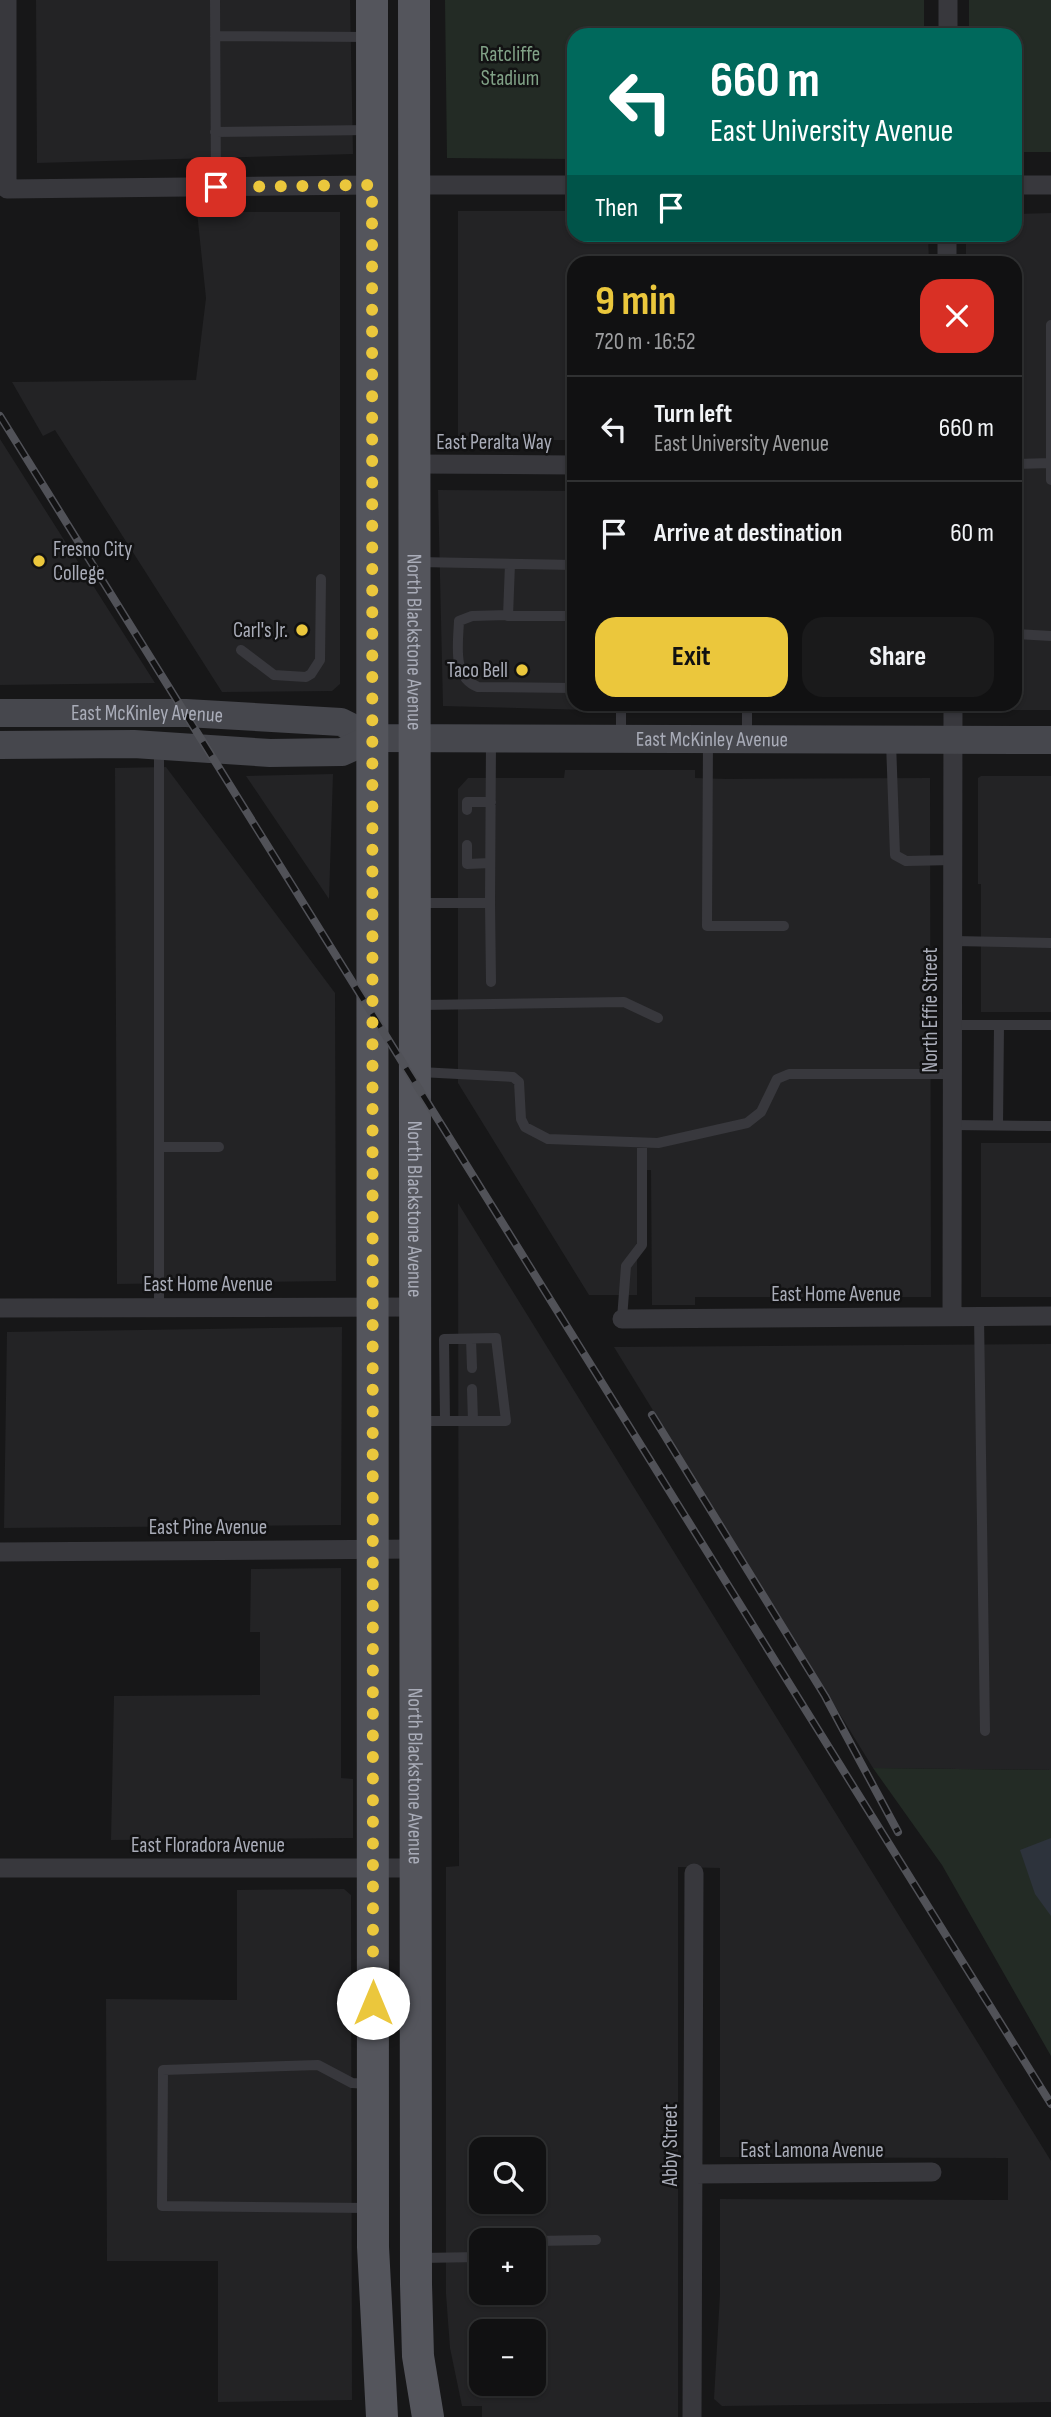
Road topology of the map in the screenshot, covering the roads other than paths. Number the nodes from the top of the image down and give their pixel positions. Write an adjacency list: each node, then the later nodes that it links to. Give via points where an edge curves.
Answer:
1 (8, 0): 16 (street, via 7,189)
2 (215, 0): 7 (lane)
3 (372, 0): 8 (main road, North Blackstone Avenue)
4 (414, 0): 12 (main road, North Blackstone Avenue)
5 (948, 0): 6 (street)
6 (947, 28)
7 (215, 36): 8 (lane); 10 (lane)
8 (372, 37): 9 (main road, North Blackstone Avenue); 12 (main road, via 393,85 393,156)
9 (372, 130): 10 (lane); 11 (main road, North Blackstone Avenue)
10 (215, 132): 16 (lane)
11 (372, 185): 16 (street); 17 (main road, North Blackstone Avenue); 20 (main road, via 383,190 391,202 395,291)
12 (414, 185): 13 (street); 20 (main road, North Blackstone Avenue)
13 (567, 185)
14 (1022, 185): 15 (street)
15 (1051, 185)
16 (216, 187)
17 (373, 239): 23 (main road, via 390,360 393,442 399,457); 43 (main road, North Blackstone Avenue)
18 (1051, 325): 19 (lane)
19 (1051, 355): 21 (lane)
20 (414, 401): 23 (main road, North Blackstone Avenue)
21 (1051, 402): 22 (lane)
22 (1051, 463): 24 (lane); 26 (lane)
23 (414, 464): 25 (street, East Peralta Way); 27 (main road, North Blackstone Avenue)
24 (1022, 464)
25 (567, 465)
26 (1051, 480)
27 (414, 562): 28 (lane); 44 (main road, North Blackstone Avenue)
28 (510, 564): 29 (lane); 31 (lane)
29 (567, 565)
30 (321, 579): 35 (lane, via 320,660 311,674 274,676)
31 (508, 615): 32 (lane); 36 (lane, via 459,621 460,673 466,682 478,687)
32 (567, 616)
33 (1022, 634): 34 (lane)
34 (1051, 636)
35 (241, 650)
36 (567, 688)
37 (621, 711): 46 (lane)
38 (747, 711): 48 (lane)
39 (953, 711): 50 (street, North Effie Street)
40 (129, 712): 41 (main road, East McKinley Avenue); 42 (main road, via 78,726); 43 (main road, East McKinley Avenue, via 341,722)
41 (0, 713)
42 (0, 730)
43 (373, 738): 44 (main road, East McKinley Avenue); 53 (main road, East McKinley Avenue, via 342,752 270,753); 81 (main road, North Blackstone Avenue)
44 (414, 738): 45 (main road, East McKinley Avenue); 59 (main road, North Blackstone Avenue)
45 (491, 738): 46 (main road, East McKinley Avenue); 54 (lane)
46 (621, 739): 47 (main road, East McKinley Avenue)
47 (708, 739): 48 (main road, East McKinley Avenue); 61 (lane, via 707,926)
48 (747, 739): 49 (main road, East McKinley Avenue)
49 (891, 740): 50 (main road, East McKinley Avenue); 57 (lane, via 893,841 899,860)
50 (953, 740): 51 (main road, East McKinley Avenue); 57 (street, North Effie Street)
51 (1051, 740)
52 (0, 745): 53 (main road, East McKinley Avenue)
53 (159, 745): 76 (lane)
54 (491, 802): 55 (lane, via 467,802); 58 (lane)
55 (467, 810)
56 (467, 845): 58 (lane, via 467,864)
57 (954, 860): 62 (street, North Effie Street)
58 (490, 863): 60 (lane)
59 (415, 903): 60 (lane); 65 (main road, North Blackstone Avenue)
60 (490, 904): 64 (lane)
61 (784, 926)
62 (954, 941): 63 (lane); 67 (street, North Effie Street)
63 (1051, 943)
64 (491, 982)
65 (416, 1005): 66 (lane, via 624,1002); 70 (main road, North Blackstone Avenue)
66 (658, 1018)
67 (953, 1025): 68 (lane); 71 (street, North Effie Street)
68 (999, 1025): 69 (lane); 73 (lane)
69 (1051, 1025)
70 (416, 1072): 75 (lane, via 513,1077 519,1082 525,1127 548,1139); 79 (main road, North Blackstone Avenue)
71 (953, 1074): 72 (street, North Effie Street); 75 (lane, via 789,1074 777,1079 761,1112 747,1122)
72 (953, 1125): 73 (lane); 82 (street, North Effie Street)
73 (998, 1125): 74 (lane)
74 (1051, 1126)
75 (642, 1143): 85 (lane, via 642,1245 626,1266)
76 (159, 1147): 77 (lane); 78 (lane)
77 (219, 1147)
78 (159, 1306): 80 (street, East Home Avenue); 81 (street, East Home Avenue)
79 (416, 1307): 81 (street, East Home Avenue); 89 (main road, North Blackstone Avenue)
80 (0, 1308)
81 (374, 1308): 91 (main road, North Blackstone Avenue)
82 (951, 1316): 83 (street, East Home Avenue); 85 (street, East Home Avenue)
83 (978, 1316): 84 (street, East Home Avenue); 94 (lane)
84 (1051, 1316)
85 (622, 1319)
86 (471, 1339): 87 (lane); 89 (lane, via 444,1339); 90 (lane, via 496,1338 506,1421)
87 (472, 1368)
88 (472, 1389): 90 (lane)
89 (430, 1421): 90 (lane); 92 (main road, North Blackstone Avenue)
90 (473, 1421)
91 (373, 1548): 92 (street, East Pine Avenue); 93 (street, East Pine Avenue); 95 (main road, North Blackstone Avenue)
92 (415, 1549): 97 (main road, North Blackstone Avenue)
93 (0, 1552)
94 (985, 1731)
95 (373, 1867): 96 (street, East Floradora Avenue); 97 (street, East Floradora Avenue); 99 (main road, North Blackstone Avenue)
96 (0, 1868)
97 (415, 1868): 105 (main road, North Blackstone Avenue)
98 (694, 1873): 101 (street, Abby Street)
99 (373, 2084): 102 (main road, North Blackstone Avenue); 102 (lane, via 352,2083 318,2065 163,2070 162,2206)
100 (932, 2172): 101 (street, East Lamona Avenue)
101 (692, 2174): 109 (street, Abby Street)
102 (373, 2208): 107 (main road, North Blackstone Avenue, via 374,2320)
103 (597, 2240): 104 (lane)
104 (546, 2241)
105 (416, 2258): 106 (lane); 108 (main road, North Blackstone Avenue, via 418,2356)
106 (469, 2258)
107 (382, 2417)
108 (428, 2417)
109 (692, 2417)

